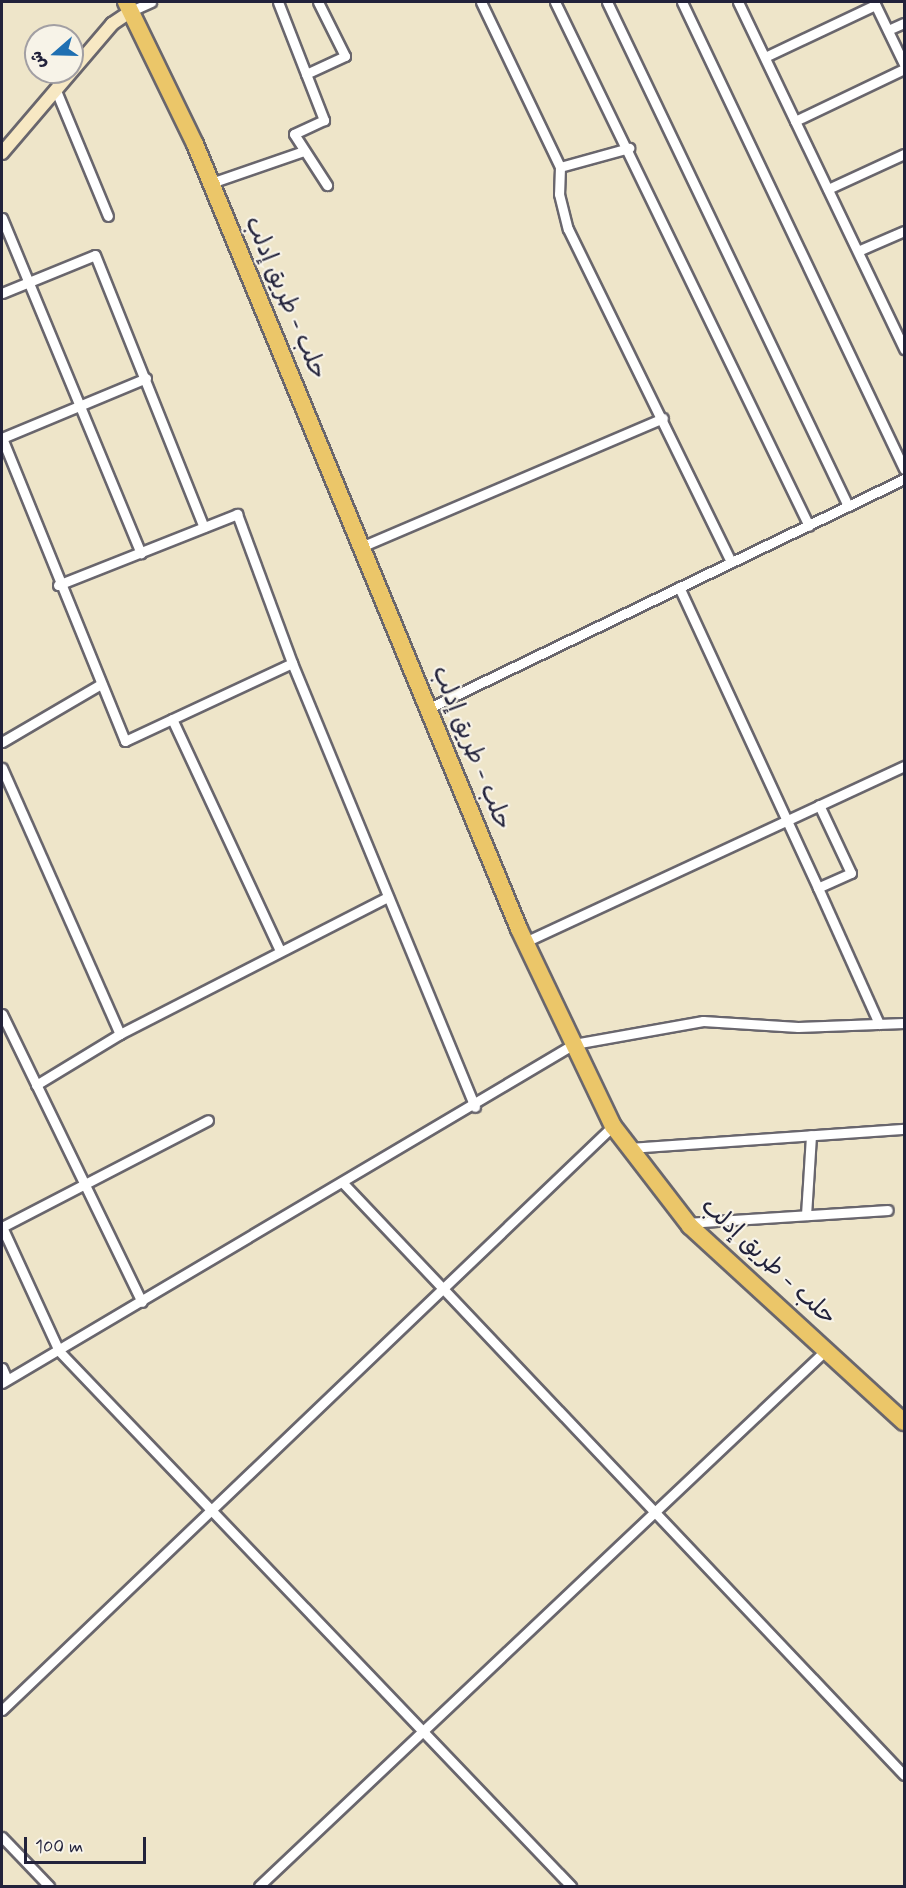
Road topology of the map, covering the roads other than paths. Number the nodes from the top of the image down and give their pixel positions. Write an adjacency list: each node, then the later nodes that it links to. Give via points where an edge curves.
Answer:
1 (151, 2): 10 (street)
2 (278, 2): 16 (street)
3 (318, 2): 16 (street, via 345,56)
4 (481, 2): 23 (street)
5 (555, 2): 19 (street)
6 (607, 2): 41 (street)
7 (682, 2): 39 (street)
8 (738, 2): 13 (street)
9 (875, 3): 12 (street); 13 (street)
10 (129, 6): 17 (street); 24 (highway, حلب - طريق إدلب)
11 (904, 23): 12 (street)
12 (888, 30): 14 (street)
13 (765, 57): 18 (street)
14 (904, 64)
15 (904, 69): 18 (street)
16 (306, 74): 20 (street, via 324,120 294,134)
17 (57, 93): 21 (street); 27 (street)
18 (795, 120): 26 (street)
19 (629, 148): 23 (street); 42 (street)
20 (301, 152): 24 (street); 25 (street)
21 (2, 153)
22 (904, 154): 26 (street)
23 (560, 167): 37 (street, via 559,194 568,229)
24 (211, 183): 44 (highway, حلب - طريق إدلب)
25 (327, 185)
26 (828, 189): 30 (street)
27 (108, 216)
28 (2, 218): 31 (street)
29 (904, 231): 30 (street)
30 (858, 251): 33 (street)
31 (30, 281): 32 (street); 35 (street, via 95,255); 36 (street)
32 (2, 293)
33 (900, 328): 34 (street)
34 (904, 349)
35 (146, 378): 36 (street); 43 (street)
36 (82, 404): 38 (street); 45 (street)
37 (663, 418): 44 (street); 46 (street)
38 (2, 438): 47 (street)
39 (904, 469)
40 (904, 479): 41 (street)
41 (848, 506): 42 (street)
42 (809, 526): 46 (street)
43 (204, 527): 45 (street); 49 (street, via 237,514)
44 (363, 546): 51 (highway, حلب - طريق إدلب)
45 (141, 552): 47 (street)
46 (731, 562): 48 (street)
47 (58, 585): 50 (street)
48 (679, 586): 51 (street); 57 (street)
49 (292, 663): 52 (street); 59 (street)
50 (101, 684): 52 (street, via 125,741); 53 (street)
51 (429, 708): 60 (highway, حلب - طريق إدلب)
52 (172, 718): 61 (street)
53 (2, 742)
54 (904, 766): 56 (street)
55 (2, 768): 65 (street)
56 (819, 805): 57 (street); 58 (street, via 851,873)
57 (786, 820): 58 (street); 60 (street)
58 (818, 888): 64 (street)
59 (388, 897): 61 (street); 68 (street)
60 (525, 942): 66 (highway, حلب - طريق إدلب)
61 (279, 948): 65 (street)
62 (2, 1014): 67 (street)
63 (904, 1023): 64 (street)
64 (879, 1024): 66 (street, via 703,1021)
65 (120, 1034): 67 (street)
66 (574, 1044): 68 (street); 70 (highway, حلب - طريق إدلب)
67 (36, 1085): 75 (street)
68 (475, 1107): 74 (street)
69 (208, 1120): 75 (street)
70 (613, 1126): 73 (highway, حلب - طريق إدلب); 80 (street)
71 (904, 1129): 72 (street)
72 (811, 1135): 73 (street); 77 (street)
73 (630, 1148): 78 (highway, حلب - طريق إدلب)
74 (342, 1182): 80 (street); 81 (street)
75 (84, 1184): 79 (street); 81 (street)
76 (888, 1210): 77 (street)
77 (806, 1215): 78 (street)
78 (687, 1223): 82 (highway, حلب - طريق إدلب)
79 (2, 1227): 83 (street)
80 (444, 1290): 87 (street); 88 (street)
81 (141, 1302): 83 (street)
82 (827, 1349): 86 (highway, حلب - طريق إدلب); 88 (street)
83 (59, 1351): 85 (street); 87 (street)
84 (2, 1368): 85 (street)
85 (4, 1381)
86 (904, 1422)
87 (213, 1512): 89 (street); 90 (street)
88 (654, 1513): 90 (street); 91 (street)
89 (2, 1710)
90 (424, 1732): 94 (street); 95 (street)
91 (904, 1775)
92 (2, 1837): 93 (street)
93 (49, 1887)
94 (259, 1887)
95 (571, 1887)

